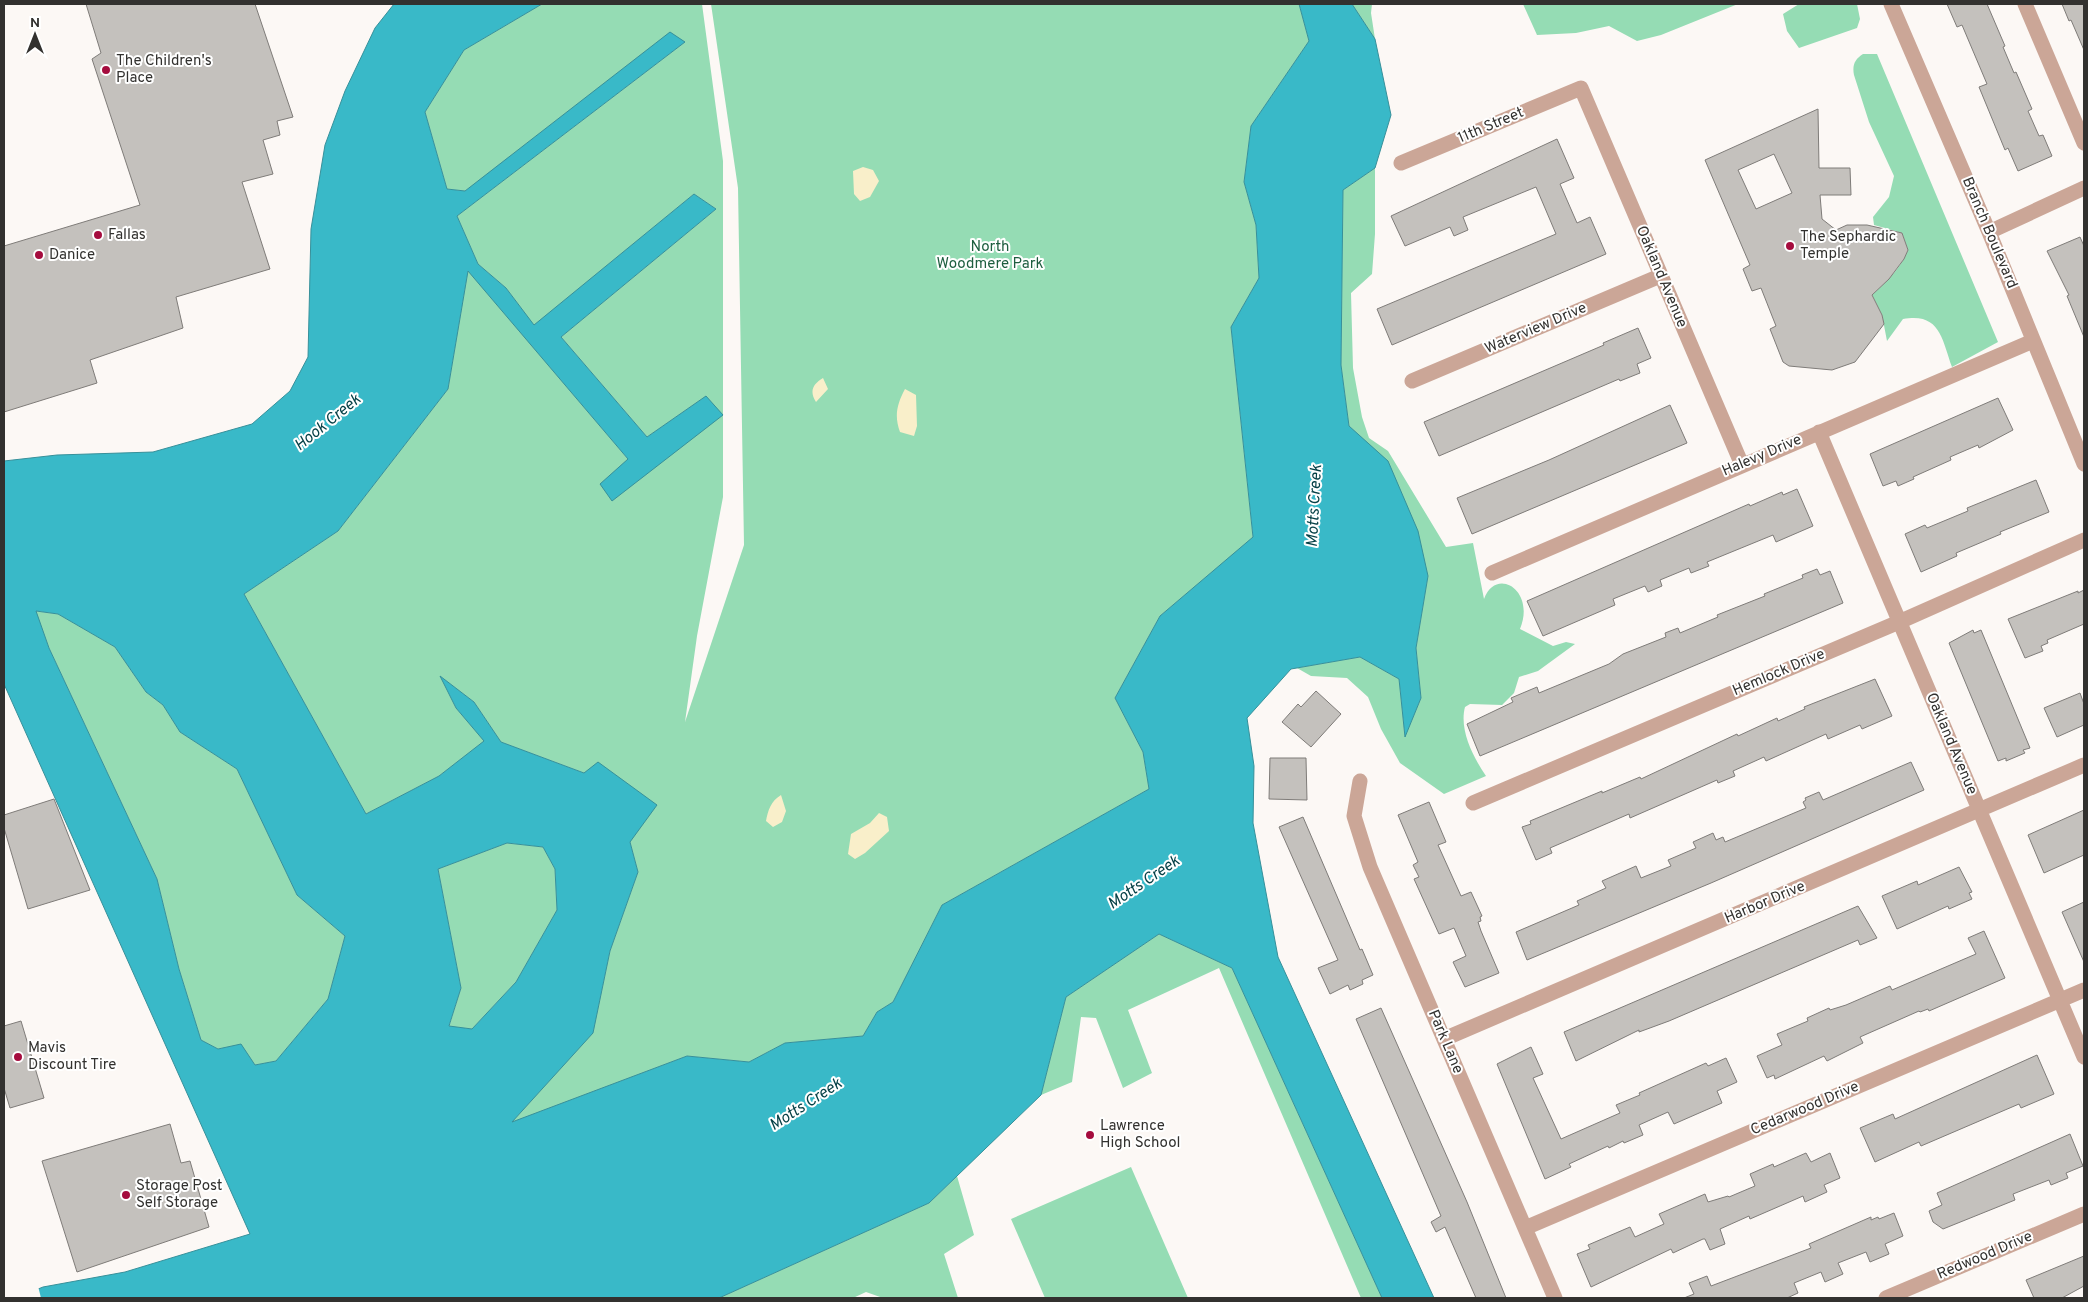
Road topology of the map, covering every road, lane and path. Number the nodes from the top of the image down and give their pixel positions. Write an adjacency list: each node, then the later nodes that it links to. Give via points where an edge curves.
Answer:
1 (1891, 4): 7 (street, Branch Boulevard)
2 (2025, 4): 4 (street)
3 (1581, 88): 5 (street, 11th Street); 8 (street, Oakland Avenue)
4 (2084, 143)
5 (1401, 164)
6 (2084, 188): 7 (street)
7 (1989, 232): 9 (street, Branch Boulevard)
8 (1660, 276): 10 (street, Waterview Drive); 13 (street, Oakland Avenue)
9 (2033, 341): 11 (street, Halevy Drive); 12 (street, Branch Boulevard)
10 (1412, 381)
11 (1819, 432): 13 (street, Halevy Drive); 16 (street, Oakland Avenue)
12 (2084, 464)
13 (1742, 465): 15 (street, Halevy Drive)
14 (2084, 540): 16 (street, Hemlock Drive)
15 (1492, 573)
16 (1899, 622): 19 (street, Hemlock Drive); 20 (street, Oakland Avenue)
17 (2084, 765): 20 (street, Harbor Drive)
18 (1360, 781): 23 (street, Park Lane, via 1354,816 1370,867)
19 (1473, 803)
20 (1979, 812): 22 (street, Oakland Avenue); 23 (street, Harbor Drive)
21 (2084, 990): 22 (street, Cedarwood Drive)
22 (2060, 1001): 24 (street, Oakland Avenue); 26 (street, Cedarwood Drive)
23 (1444, 1039): 26 (street, Park Lane)
24 (2084, 1057)
25 (2084, 1214): 28 (street, Redwood Drive)
26 (1525, 1228): 27 (street, Park Lane)
27 (1555, 1298)
28 (1886, 1298)

